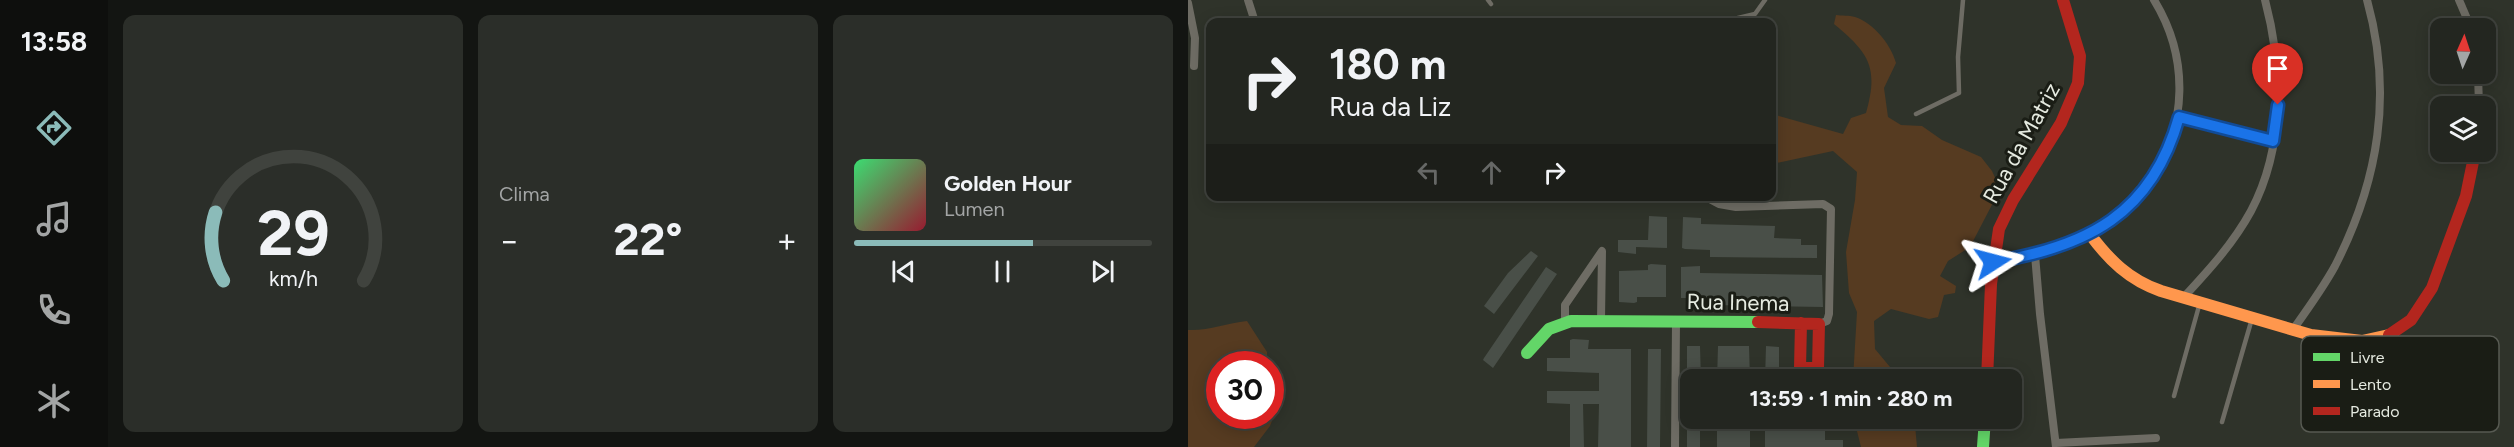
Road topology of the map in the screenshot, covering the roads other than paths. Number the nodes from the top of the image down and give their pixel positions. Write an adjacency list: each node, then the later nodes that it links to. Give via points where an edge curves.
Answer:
1 (1248, 0): 11 (street)
2 (1765, 0): 12 (lane, via 1755,14)
3 (1963, 0): 15 (lane, via 1959,93)
4 (2050, 0): 9 (street)
5 (2154, 0): 16 (street, via 2175,45)
6 (2265, 0): 17 (street, via 2278,82)
7 (2367, 0): 31 (street, via 2379,50 2380,81 2371,176 2334,268)
8 (2459, 0): 13 (street)
9 (2064, 1): 22 (street, Rua da Matriz, via 2079,49 2078,83 2061,123 2005,214)
10 (1188, 3): 14 (street, via 1195,38)
11 (1254, 18)
12 (1738, 18)
13 (2467, 18)
14 (1194, 66)
15 (1916, 114)
16 (2179, 117): 17 (street); 20 (street, via 2160,166 2145,188 2114,220)
17 (2273, 141): 23 (street, via 2263,183 2251,211 2221,256)
18 (2473, 162): 32 (street, via 2470,184 2434,286 2414,317)
19 (1716, 201): 30 (street, via 1736,207 1828,206 1832,215 1829,314 1827,321)
20 (2090, 233): 21 (street); 23 (street, via 2124,275)
21 (2035, 255): 22 (street); 41 (street)
22 (1993, 262): 36 (street, Rua da Matriz)
23 (2183, 298): 24 (street)
24 (2200, 303): 25 (street); 37 (lane)
25 (2252, 319): 31 (street); 38 (lane)
26 (1601, 320): 27 (street, Rua Inema); 27 (street, via 1602,251 1565,305); 28 (street, Rua Inema)
27 (1565, 322): 35 (street, via 1544,330)
28 (1676, 322): 29 (street, Rua Inema); 42 (street)
29 (1801, 323): 30 (street, Rua Inema); 30 (street, Rua Inema, via 1800,368 1818,368)
30 (1819, 324)
31 (2292, 331): 33 (street)
32 (2395, 334): 34 (street)
33 (2323, 336)
34 (2387, 336)
35 (1527, 353)
36 (1988, 369)
37 (2174, 396)
38 (2222, 422)
39 (1984, 429): 43 (street)
40 (2156, 438): 41 (street)
41 (2056, 445)
42 (1675, 447)
43 (1983, 447)

